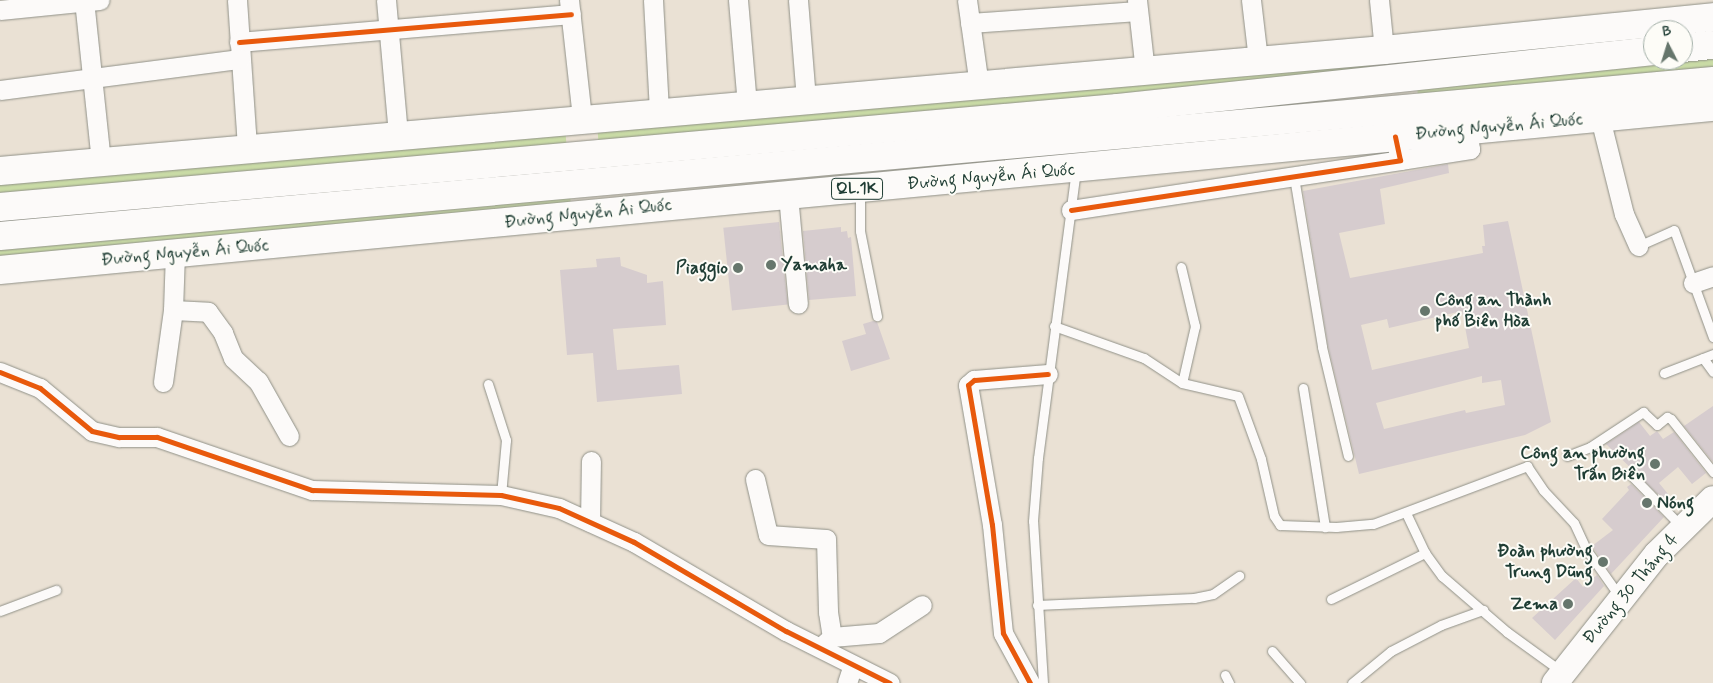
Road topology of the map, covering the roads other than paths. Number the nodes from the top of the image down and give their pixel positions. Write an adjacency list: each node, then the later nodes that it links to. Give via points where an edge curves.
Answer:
1 (237, 0): 19 (street)
2 (386, 0): 15 (street)
3 (653, 0): 32 (street)
4 (738, 0): 29 (street)
5 (798, 0): 28 (street)
6 (967, 0): 14 (street)
7 (1251, 0): 21 (street)
8 (1379, 0): 18 (street)
9 (89, 1): 12 (street); 23 (street)
10 (1138, 5): 14 (street); 22 (street)
11 (570, 7): 15 (street); 33 (street)
12 (0, 10)
13 (1706, 12): 18 (main road)
14 (970, 23): 26 (street)
15 (389, 30): 19 (street); 35 (street)
16 (1713, 44): 17 (main road)
17 (1693, 47)
18 (1384, 50): 21 (main road); 24 (main road)
19 (240, 51): 23 (street); 36 (street)
20 (1643, 52): 24 (main road, Đường Nguyễn Ái Quốc / QL.1K)
21 (1258, 60): 22 (main road)
22 (1145, 71): 26 (main road)
23 (94, 78): 27 (street); 38 (street)
24 (1388, 78): 31 (main road); 40 (main road, Đường Nguyễn Ái Quốc / QL.1K)
25 (1713, 81): 31 (main road, Đường Nguyễn Ái Quốc / QL.1K)
26 (979, 85): 28 (main road)
27 (0, 90)
28 (806, 100): 29 (main road)
29 (747, 104): 32 (main road)
30 (1713, 107): 34 (main road, Đường Nguyễn Ái Quốc / QL.1K)
31 (1392, 109): 37 (main road); 40 (main road, Đường Nguyễn Ái Quốc / QL.1K)
32 (659, 111): 33 (main road)
33 (582, 118): 35 (main road); 40 (main road)
34 (1600, 118): 37 (main road, Đường Nguyễn Ái Quốc / QL.1K, via 1467,130); 49 (street, via 1624,214)
35 (398, 134): 36 (main road)
36 (247, 148): 38 (main road)
37 (1398, 149): 39 (main road, Đường Nguyễn Ái Quốc / QL.1K); 42 (street)
38 (101, 161): 41 (main road)
39 (1076, 169): 43 (main road, Đường Nguyễn Ái Quốc / QL.1K); 46 (lane)
40 (585, 170): 45 (main road, Đường Nguyễn Ái Quốc / QL.1K); 47 (main road); 48 (main road, Đường Nguyễn Ái Quốc / QL.1K)
41 (0, 171)
42 (1294, 177): 46 (street); 71 (lane, via 1322,347)
43 (860, 189): 44 (main road, Đường Nguyễn Ái Quốc / QL.1K); 57 (lane, via 860,231)
44 (788, 195): 47 (main road, Đường Nguyễn Ái Quốc / QL.1K); 55 (street)
45 (0, 207)
46 (1071, 210): 58 (lane)
47 (588, 213): 50 (main road, Đường Nguyễn Ái Quốc / QL.1K)
48 (0, 236)
49 (1638, 246): 54 (lane, via 1674,230)
50 (175, 254): 52 (main road, Đường Nguyễn Ái Quốc / QL.1K); 56 (street)
51 (1181, 267): 67 (lane, via 1195,326)
52 (0, 270)
53 (1713, 276): 54 (street)
54 (1693, 283): 59 (lane)
55 (798, 304)
56 (173, 310): 66 (street); 70 (street, via 208,312 224,333 233,358 258,381)
57 (877, 316)
58 (1054, 326): 65 (lane); 67 (lane, via 1139,356)
59 (1713, 337)
60 (1713, 354): 61 (lane)
61 (1703, 358): 63 (lane); 64 (lane)
62 (0, 372): 77 (street, via 40,388 92,431 119,437 157,437 312,490)
63 (1713, 372)
64 (1664, 373)
65 (1048, 374): 88 (lane, via 1033,521); 98 (street, via 974,380 968,385 992,525 1003,634)
66 (163, 382)
67 (1182, 383): 81 (lane, via 1232,394 1241,400 1278,522 1288,526)
68 (488, 384): 77 (lane, via 506,440)
69 (1303, 388): 81 (lane)
70 (289, 436)
71 (1348, 456)
72 (1567, 456): 74 (lane, via 1590,447 1645,413 1657,425 1670,418)
73 (591, 461): 80 (street)
74 (1713, 472)
75 (1630, 474): 82 (lane)
76 (755, 480): 92 (street, via 768,535 826,539)
77 (501, 495): 80 (street, via 559,508)
78 (1713, 499): 82 (main road, Đường 30 Tháng 4)
79 (1406, 513): 81 (lane, via 1365,526); 83 (lane); 86 (lane, via 1527,466 1543,490 1574,524 1586,550)
80 (590, 522): 92 (street)
81 (1325, 527)
82 (1682, 527): 86 (main road, Đường 30 Tháng 4)
83 (1425, 553): 87 (lane); 90 (lane, via 1446,580)
84 (1239, 576): 88 (lane, via 1212,594 1194,598)
85 (56, 590): 91 (lane)
86 (1621, 598): 95 (main road, Đường 30 Tháng 4)
87 (1331, 599)
88 (1036, 605): 99 (lane)
89 (922, 606): 92 (street, via 880,633)
90 (1483, 610): 95 (lane); 101 (lane, via 1441,625 1391,651)
91 (0, 611)
92 (826, 642): 94 (street)
93 (1272, 651): 100 (lane)
94 (853, 665): 96 (street); 97 (street)
95 (1559, 678)
96 (848, 683)
97 (890, 683)
98 (1030, 683)
99 (1043, 683)
100 (1300, 683)
101 (1352, 683)

